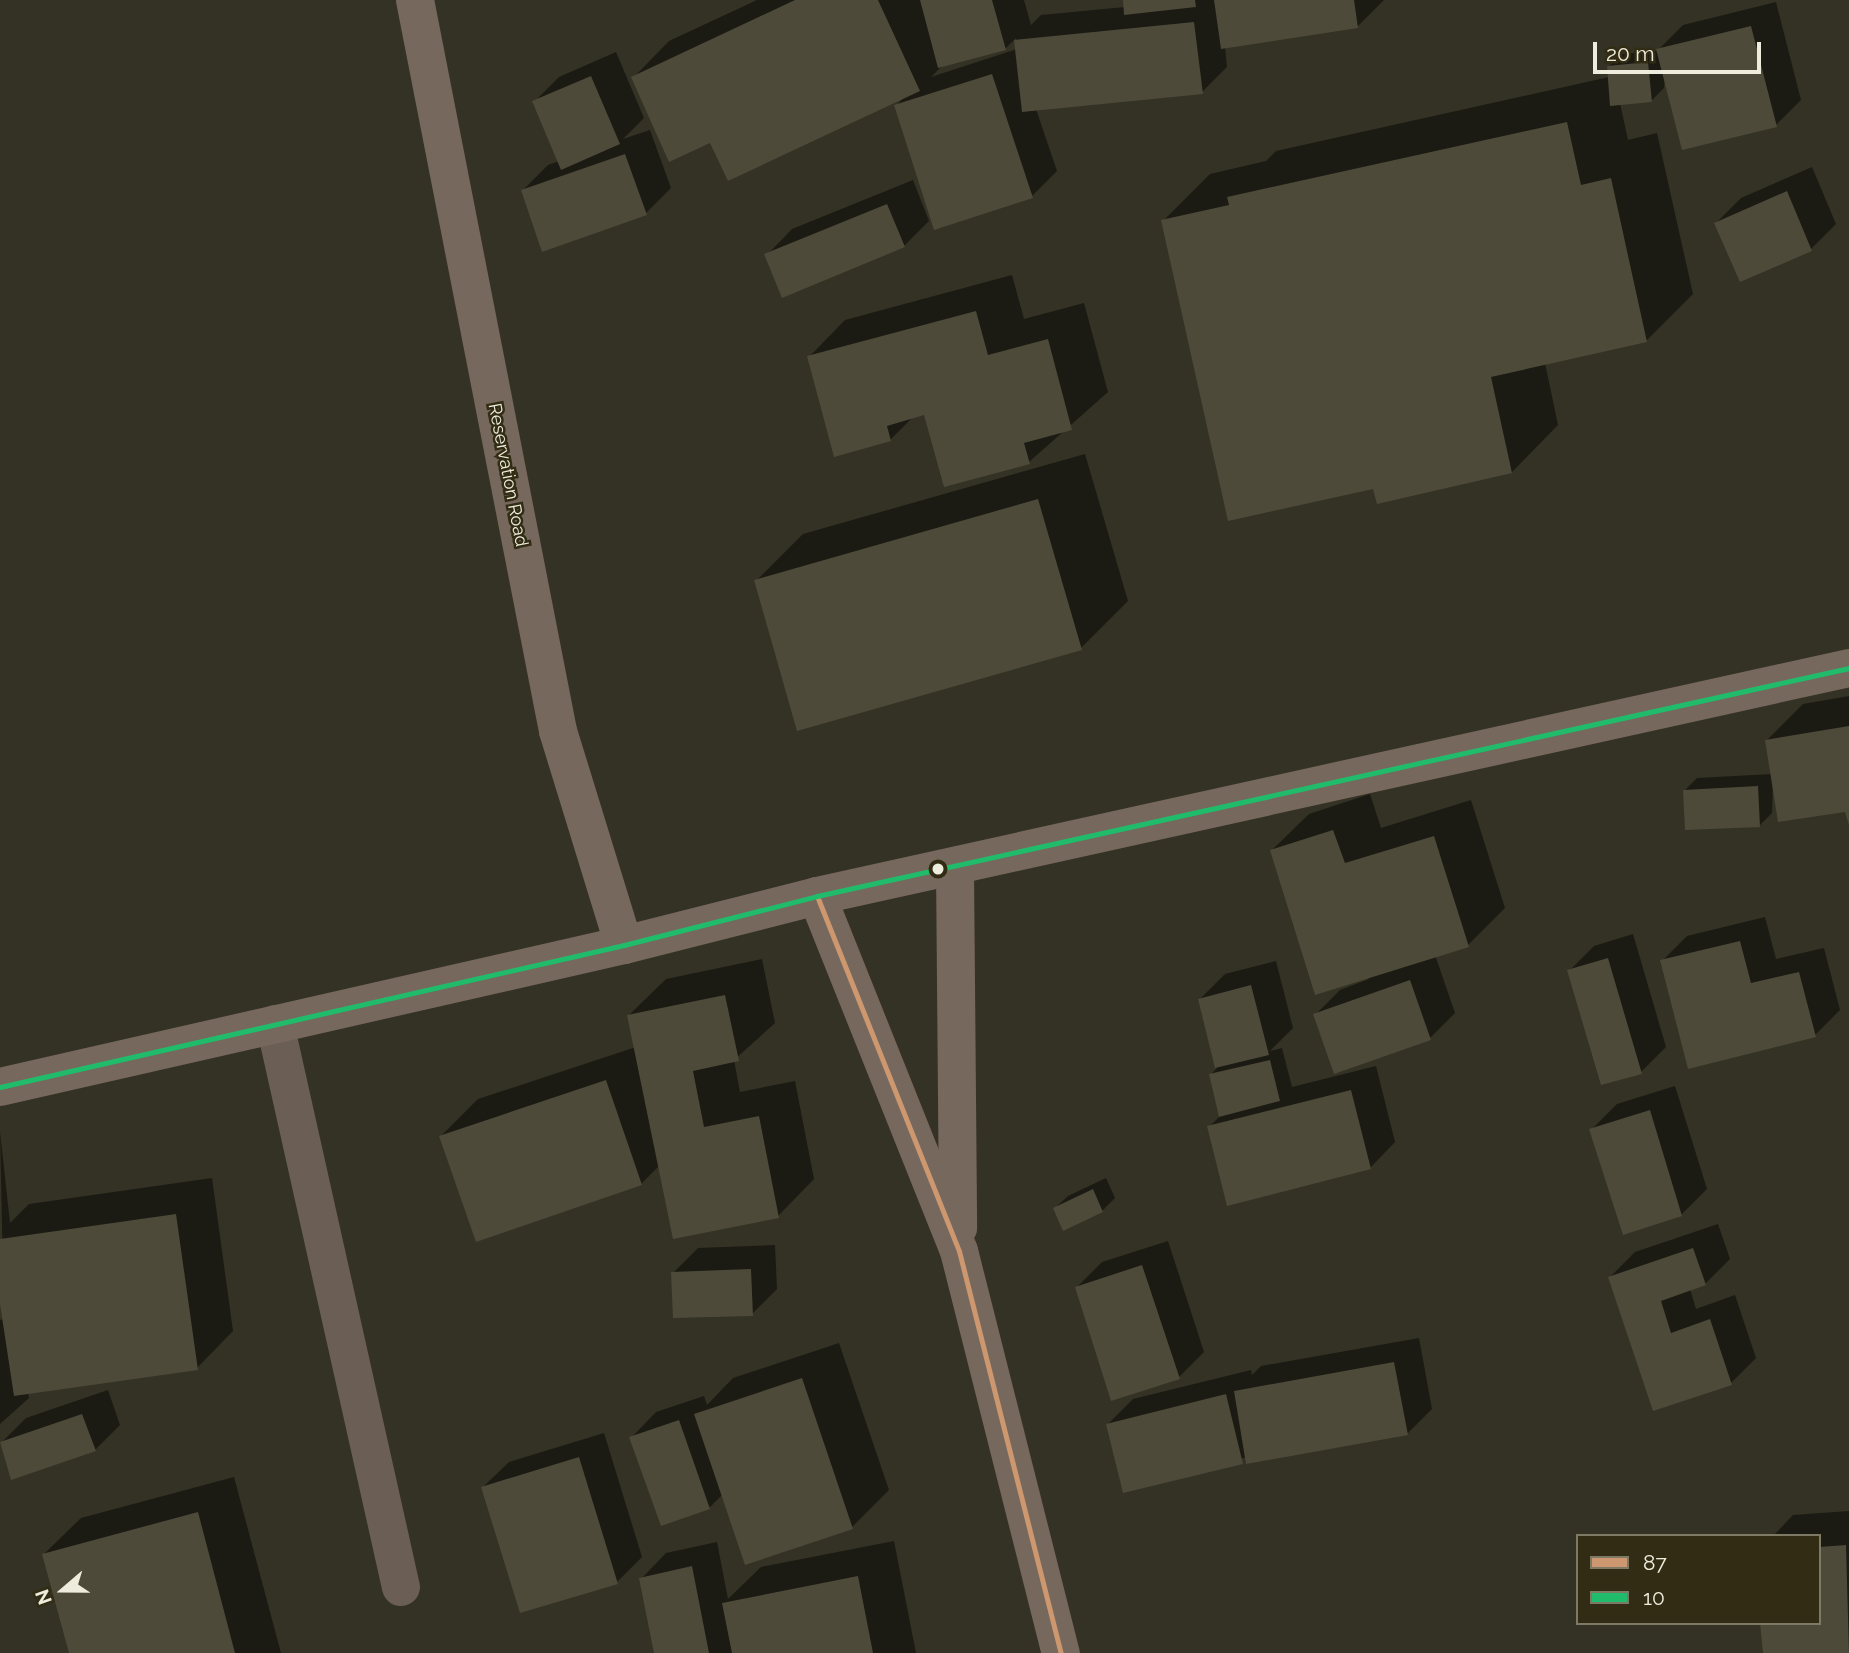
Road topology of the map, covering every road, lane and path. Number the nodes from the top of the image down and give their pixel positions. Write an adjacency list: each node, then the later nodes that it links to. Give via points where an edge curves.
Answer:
1 (415, 0): 5 (street, Reservation Road, via 558,731)
2 (1849, 668): 3 (street)
3 (955, 868): 4 (street); 8 (street)
4 (817, 896): 5 (street); 8 (street)
5 (624, 945): 6 (street)
6 (275, 1024): 7 (street); 9 (street)
7 (0, 1087)
8 (958, 1251): 10 (street)
9 (401, 1587)
10 (1061, 1653)

